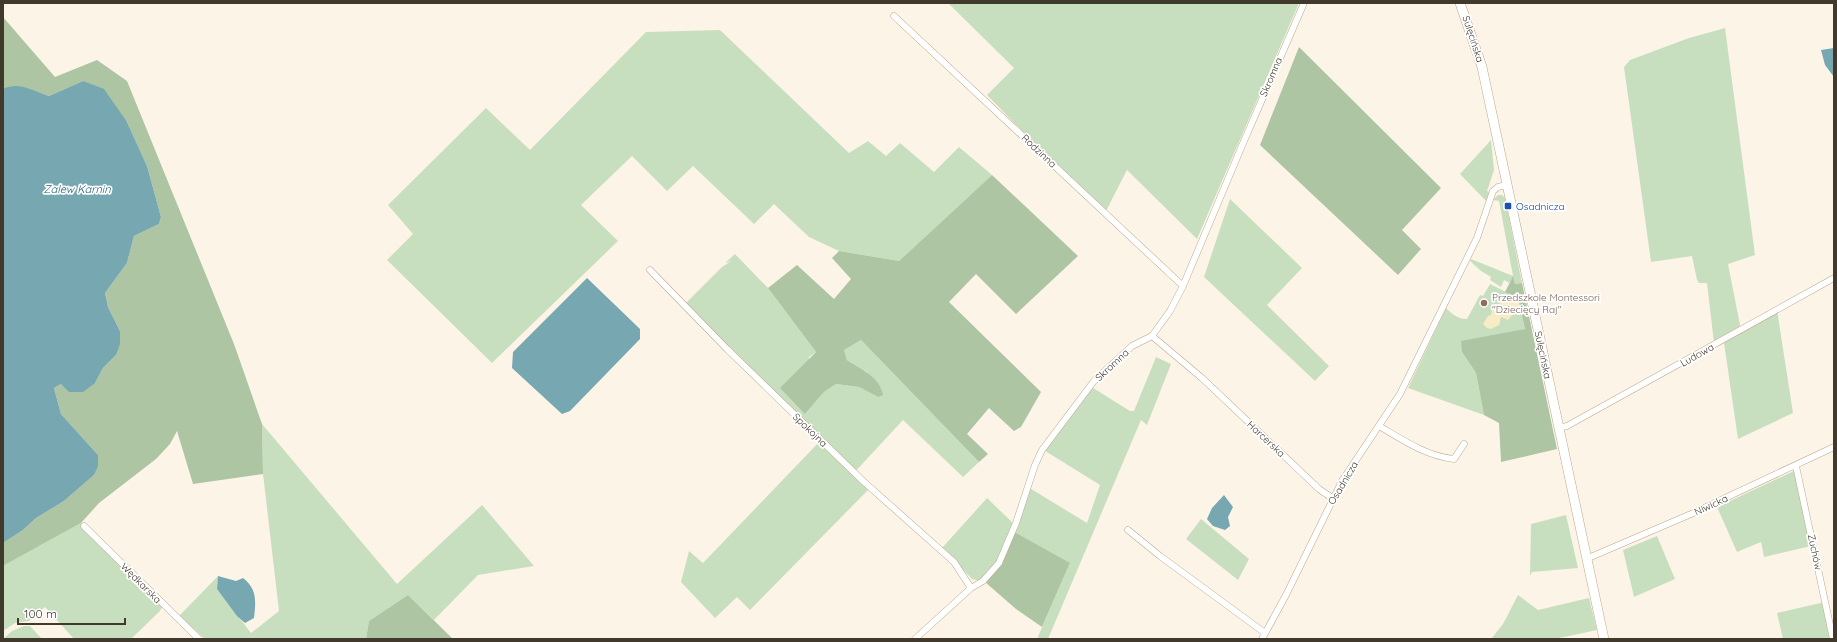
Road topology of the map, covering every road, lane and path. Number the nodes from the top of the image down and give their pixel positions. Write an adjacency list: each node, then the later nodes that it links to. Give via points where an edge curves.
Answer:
1 (1304, 3): 7 (street, Skromna)
2 (1460, 3): 4 (street, Sulęcińska, via 1482,67)
3 (894, 16): 7 (street, Rodzinna)
4 (1506, 185): 9 (street, Osadnicza, via 1493,191 1477,238 1400,394); 10 (street, Sulęcińska)
5 (650, 270): 18 (street, Spokojna, via 863,481 954,562)
6 (1834, 278): 10 (street, Ludowa, via 1567,426)
7 (1183, 286): 8 (street, Skromna, via 1170,311)
8 (1152, 336): 14 (street, Harcerska, via 1202,378 1319,489); 18 (street, Skromna, via 1132,346 1094,380 1042,450 1016,523 998,563 983,581)
9 (1379, 426): 11 (street, via 1411,445 1439,457 1454,459); 14 (street, Osadnicza)
10 (1559, 428): 17 (street, Sulęcińska)
11 (1464, 444)
12 (1834, 447): 13 (street, Niwicka)
13 (1796, 466): 17 (street, Niwicka, via 1625,544); 23 (street, Zuchów)
14 (1332, 498): 19 (street, Osadnicza)
15 (84, 526): 20 (street, Wędkarska)
16 (1128, 530): 19 (street)
17 (1586, 559): 22 (street, Sulęcińska)
18 (971, 588): 21 (street, Skromna)
19 (1264, 636)
20 (199, 639)
21 (915, 639)
22 (1604, 639)
23 (1833, 639)

